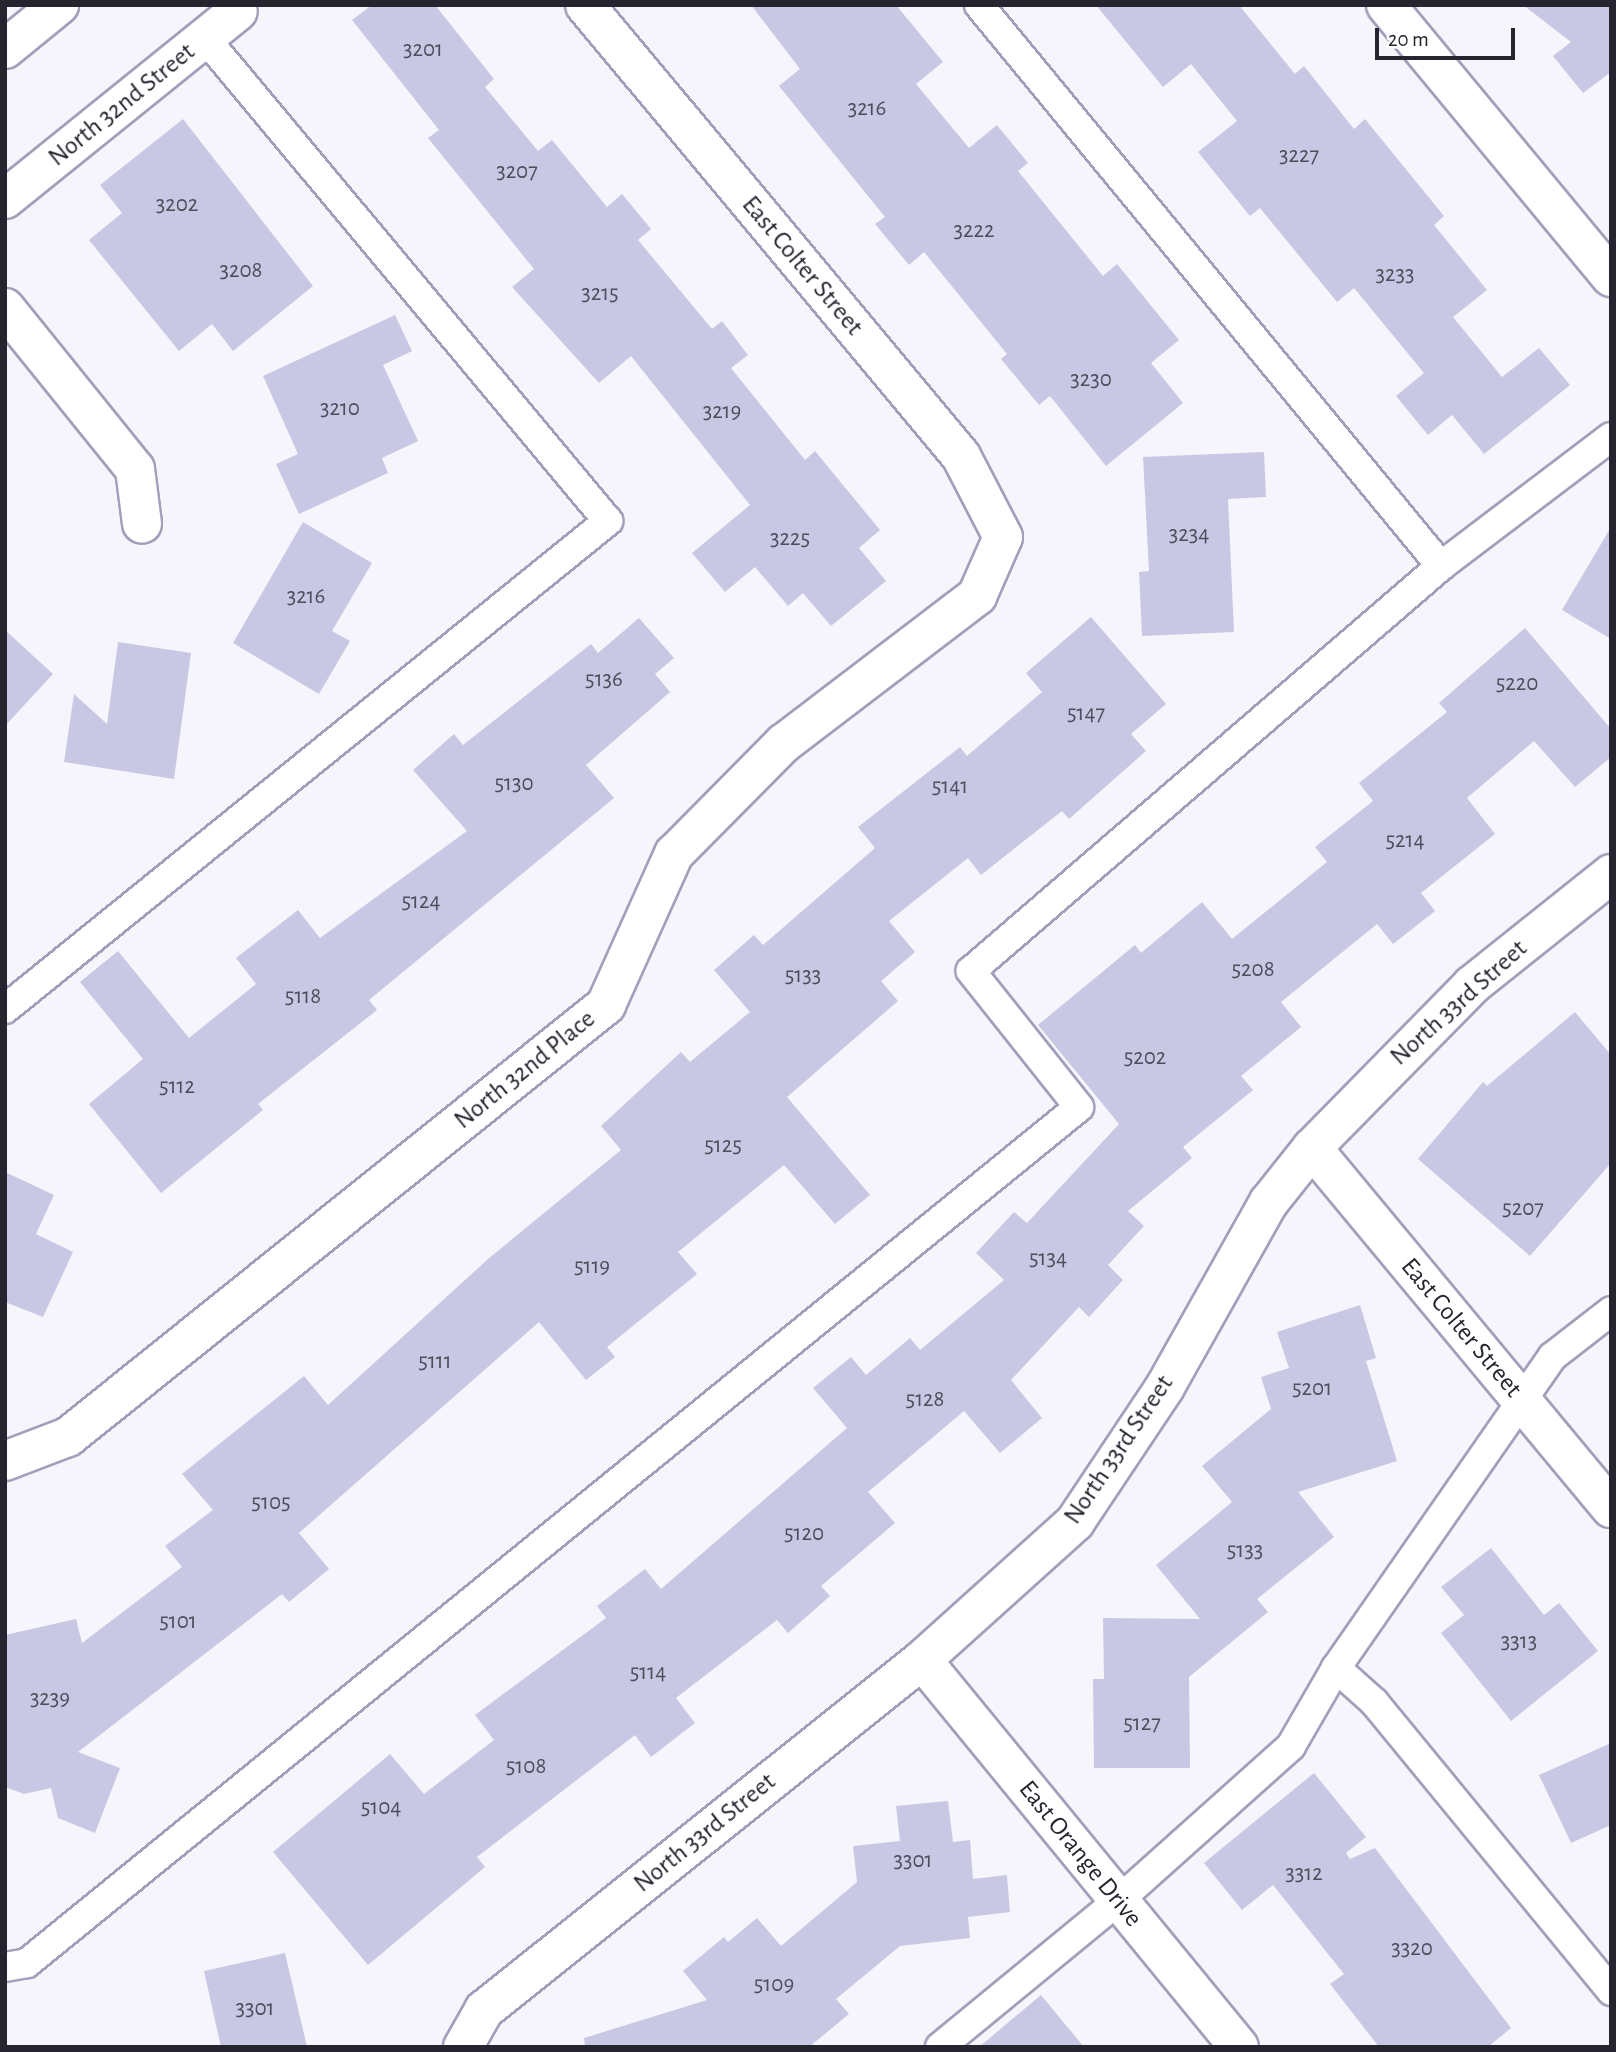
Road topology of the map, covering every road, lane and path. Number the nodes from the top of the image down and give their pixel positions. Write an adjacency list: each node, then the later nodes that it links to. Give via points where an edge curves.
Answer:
1 (59, 5): 7 (street)
2 (585, 5): 13 (street, East Colter Street, via 961,456)
3 (979, 5): 14 (lane)
4 (1386, 5): 9 (street)
5 (238, 11): 6 (street, North 32nd Street)
6 (205, 38): 8 (street, North 32nd Street); 16 (lane, via 608,521)
7 (5, 49)
8 (5, 198)
9 (1611, 277)
10 (5, 308): 12 (street, via 135,469)
11 (1611, 437): 14 (lane)
12 (142, 524)
13 (1003, 537): 20 (street, North 32nd Place, via 977,596 784,743 674,854 606,1005 68,1437)
14 (1441, 566): 25 (lane, via 971,971 1079,1107 27,1963)
15 (1611, 874): 17 (street, North 33rd Street, via 1472,985)
16 (5, 1009)
17 (1311, 1148): 19 (street, East Colter Street); 22 (street, North 33rd Street, via 1269,1202 1164,1387 1075,1521)
18 (1611, 1311): 19 (lane, via 1552,1357)
19 (1523, 1402): 21 (street, East Colter Street); 23 (lane)
20 (8, 1462)
21 (1611, 1508)
22 (922, 1660): 24 (street, East Orange Drive); 27 (street, North 33rd Street, via 484,2010)
23 (1335, 1668): 24 (lane, via 1291,1746); 26 (lane, via 1374,1702)
24 (1119, 1900): 28 (lane); 29 (street, East Orange Drive)
25 (5, 1967)
26 (1611, 1992)
27 (463, 2047)
28 (940, 2047)
29 (1239, 2047)

